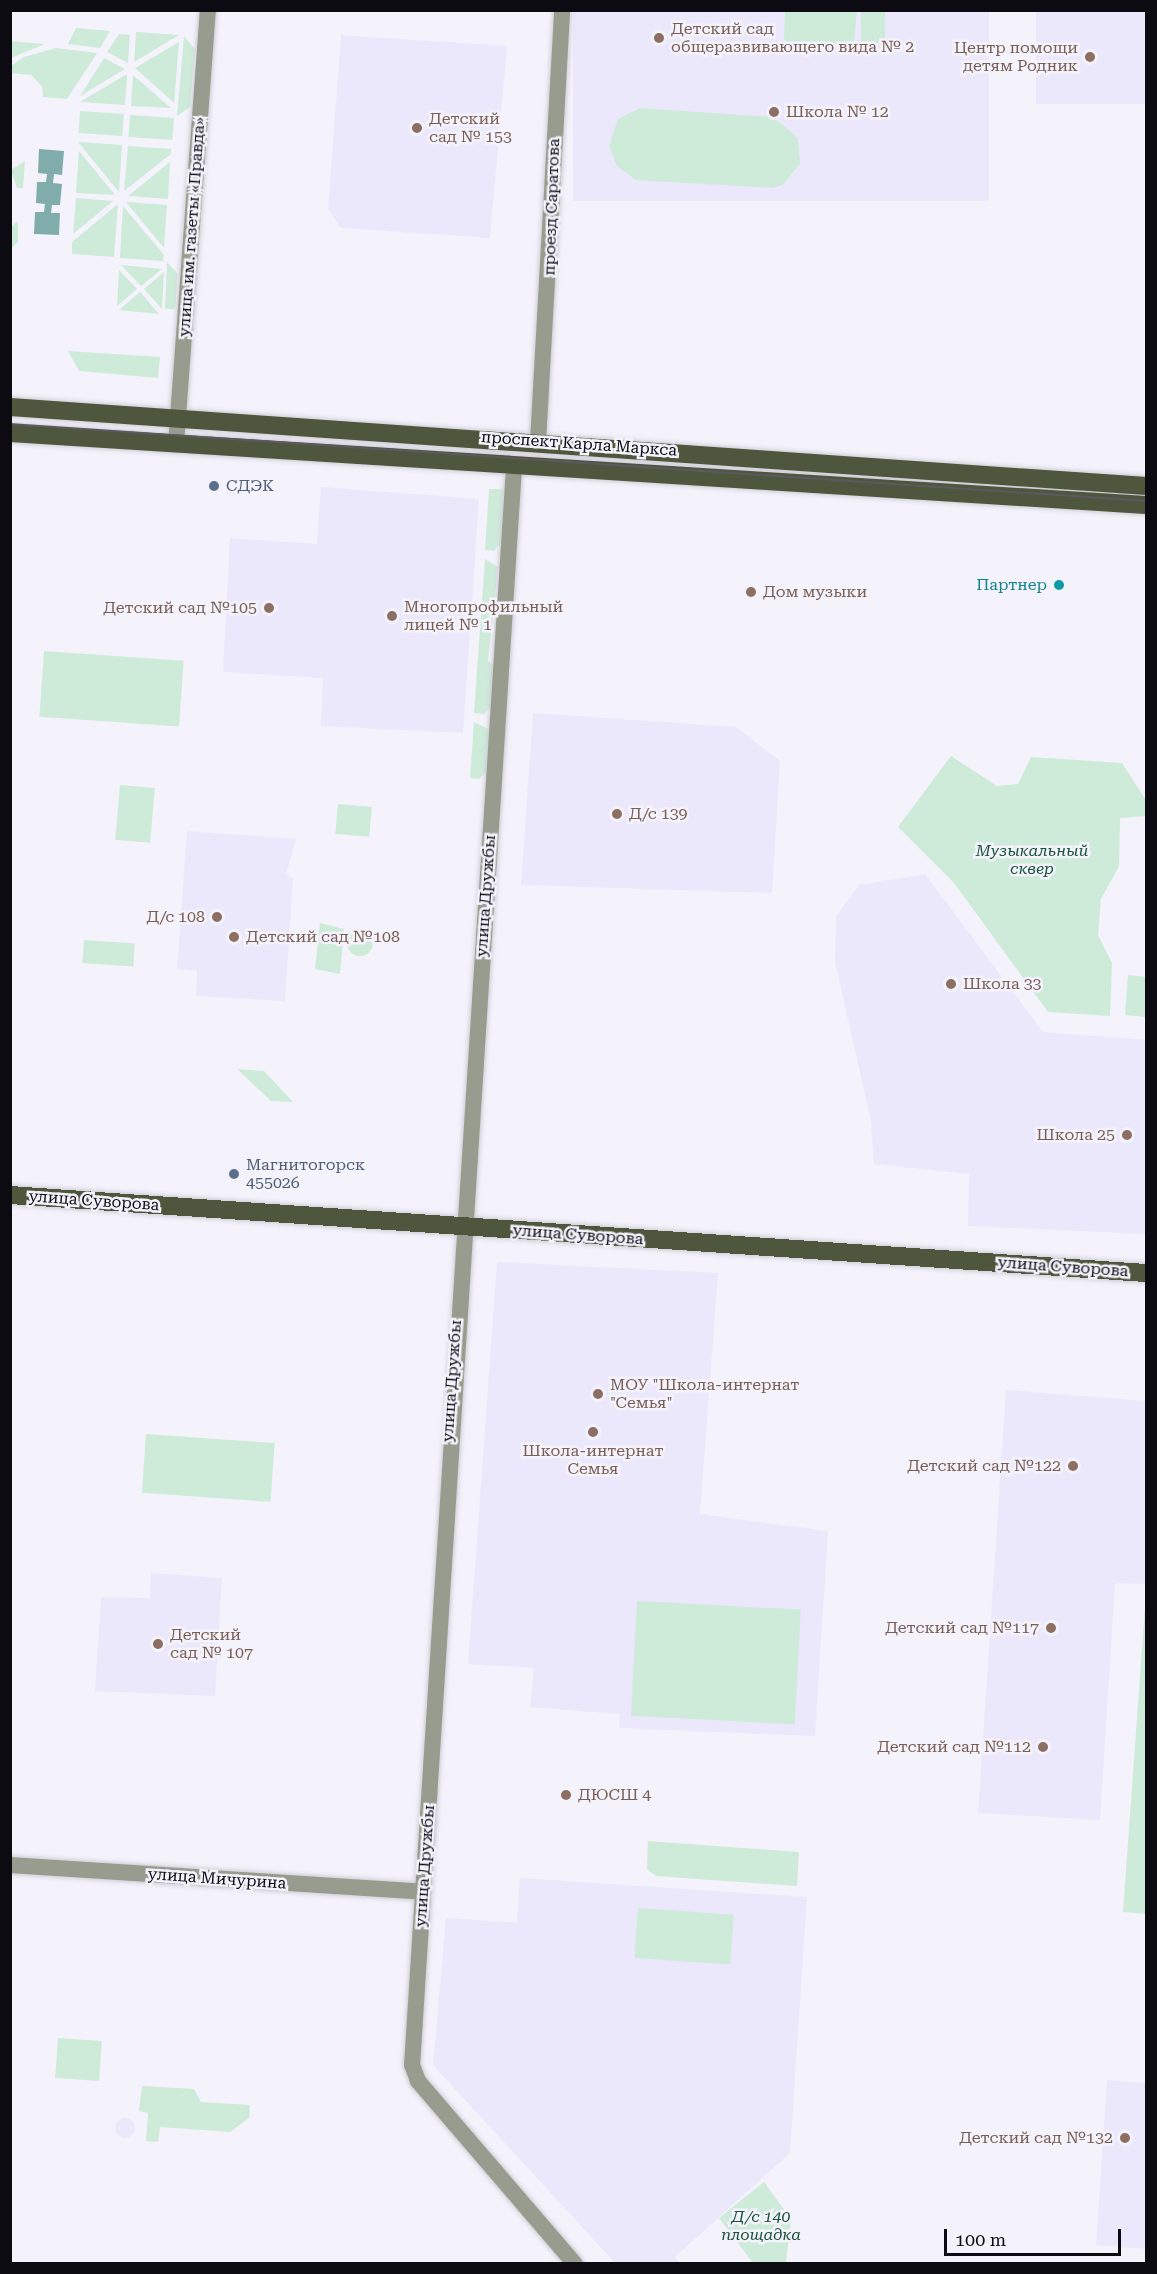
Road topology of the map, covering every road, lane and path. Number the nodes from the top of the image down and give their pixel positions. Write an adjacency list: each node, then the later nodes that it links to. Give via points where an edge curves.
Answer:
1 (208, 10): 4 (street, улица им. газеты «Правда»)
2 (562, 10): 7 (street, проезд Саратова)
3 (10, 407): 4 (main road, проспект Карла Маркса)
4 (178, 417): 6 (main road, проспект Карла Маркса); 8 (street, улица им. газеты «Правда»)
5 (10, 433): 8 (main road, проспект Карла Маркса)
6 (516, 440): 7 (main road, проспект Карла Маркса); 9 (main road, улица Дружбы)
7 (538, 442): 10 (main road); 11 (main road, проспект Карла Маркса)
8 (176, 444): 9 (main road, проспект Карла Маркса)
9 (514, 466): 10 (main road, проспект Карла Маркса); 14 (street, улица Дружбы)
10 (536, 468): 12 (main road, проспект Карла Маркса)
11 (1146, 486)
12 (1146, 505)
13 (10, 1195): 14 (main road, улица Суворова)
14 (463, 1226): 15 (main road, улица Суворова); 17 (street, улица Дружбы)
15 (1146, 1273)
16 (10, 1865): 17 (street, улица Мичурина)
17 (423, 1892): 18 (street, улица Дружбы, via 411,2043 418,2081)
18 (574, 2264)

